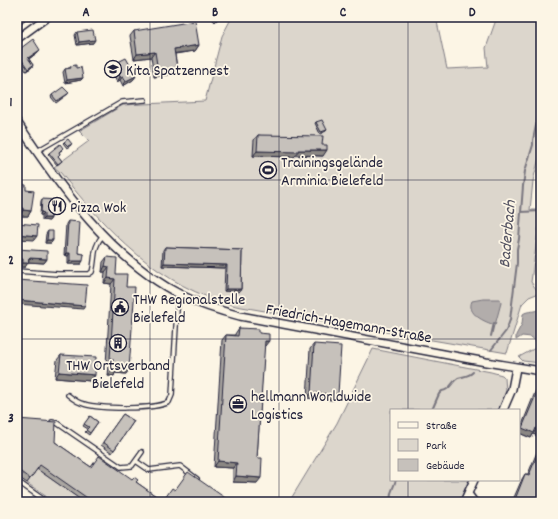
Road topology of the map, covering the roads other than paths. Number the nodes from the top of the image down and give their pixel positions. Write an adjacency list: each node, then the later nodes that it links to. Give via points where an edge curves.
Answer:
1 (47, 17): 2 (street)
2 (17, 39)
3 (145, 100): 5 (lane, via 122,102)
4 (17, 122): 5 (street, Friedrich-Hagemann-Straße)
5 (36, 151): 6 (street, Friedrich-Hagemann-Straße, via 74,202)
6 (103, 235): 7 (lane, via 96,246 92,272 89,274); 8 (street, Friedrich-Hagemann-Straße, via 144,271)
7 (17, 271)
8 (182, 296): 9 (street, Friedrich-Hagemann-Straße, via 240,316); 11 (lane, via 177,310 172,395 169,402 143,407 97,407 83,404)
9 (516, 368): 10 (street, Friedrich-Hagemann-Straße); 12 (street, via 512,388)
10 (541, 371)
11 (68, 395)
12 (503, 409)
13 (50, 422): 15 (lane, via 57,423 121,467 132,466)
14 (142, 452): 15 (lane)
15 (136, 461): 16 (lane, via 149,470 180,466)
16 (199, 480)
17 (17, 481): 20 (lane)
18 (474, 481): 19 (street)
19 (468, 494): 21 (street); 22 (street)
20 (47, 502)
21 (464, 502)
22 (474, 502)

